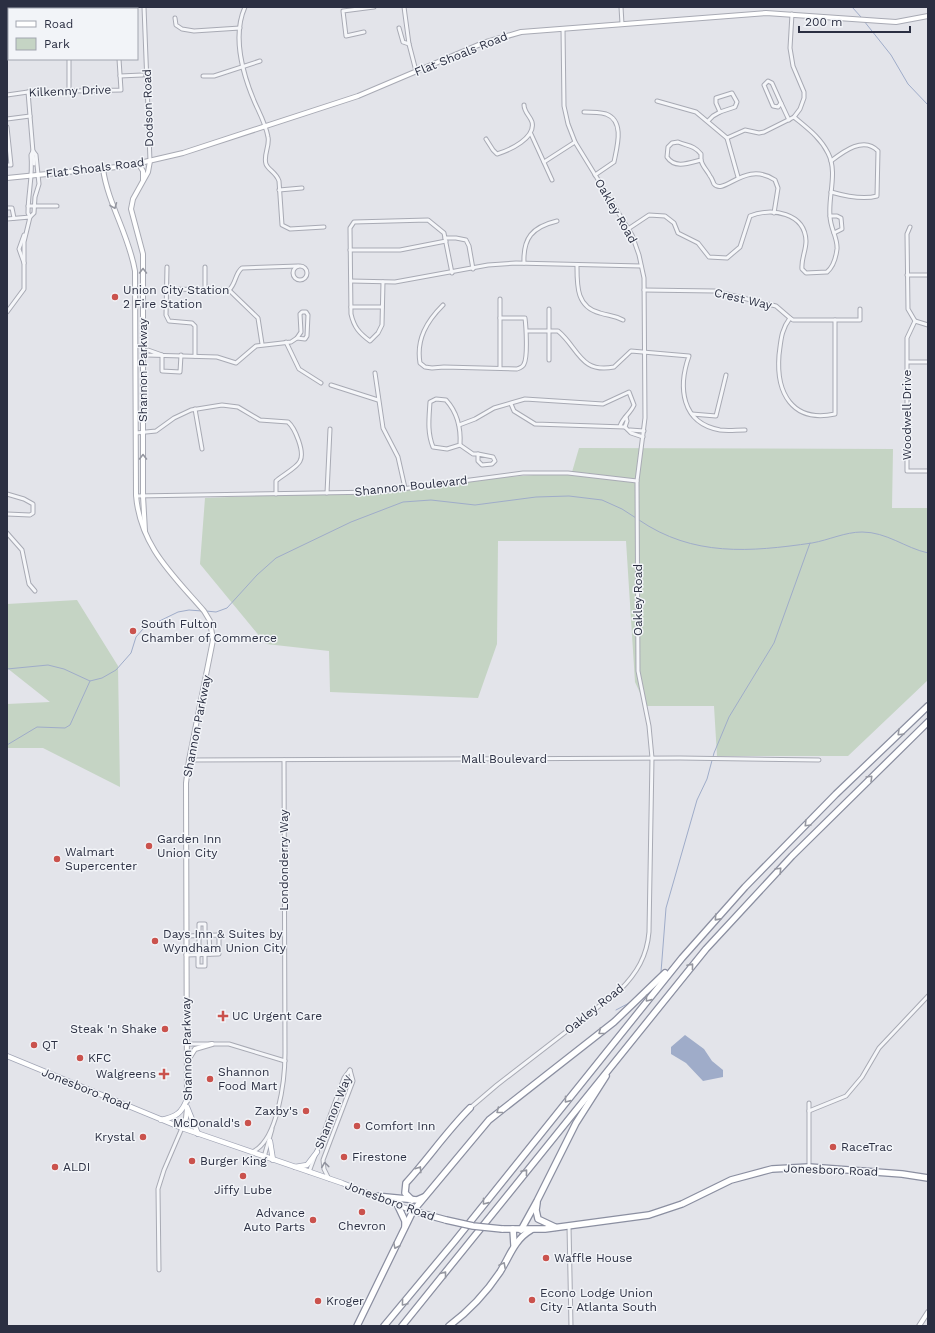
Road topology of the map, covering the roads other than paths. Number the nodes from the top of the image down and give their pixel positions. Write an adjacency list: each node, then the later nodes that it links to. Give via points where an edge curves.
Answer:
1 (7, 7): 2 (street)
2 (52, 7)
3 (144, 7): 48 (street, Dodson Road)
4 (245, 7): 14 (street)
5 (374, 7): 8 (street)
6 (404, 7): 18 (street)
7 (621, 7): 13 (street)
8 (363, 8): 9 (street)
9 (343, 9): 17 (street, via 346,36)
10 (792, 14): 11 (street, Flat Shoals Road, via 889,22); 13 (street, Flat Shoals Road, via 749,14); 36 (street, via 790,48 793,66 804,92 800,109)
11 (928, 16)
12 (175, 18): 14 (street, via 176,25 189,31)
13 (622, 24): 16 (street, Flat Shoals Road)
14 (240, 28): 22 (street, via 239,48)
15 (399, 28): 18 (street, via 403,42)
16 (563, 29): 23 (street, Flat Shoals Road, via 521,32 494,38); 45 (street, Oakley Road, via 564,106)
17 (364, 32)
18 (409, 44): 23 (street)
19 (69, 60): 27 (street)
20 (119, 60): 25 (street)
21 (260, 62): 22 (street)
22 (244, 67): 26 (street, via 214,76); 41 (street)
23 (416, 71): 41 (street, Flat Shoals Road, via 358,96)
24 (142, 75): 25 (street, Kilkenny Drive)
25 (120, 76): 27 (street, Kilkenny Drive, via 121,90)
26 (203, 76)
27 (69, 91): 28 (street, Kilkenny Drive)
28 (28, 92): 29 (street, Kilkenny Drive); 35 (street)
29 (7, 95)
30 (657, 101): 39 (street, via 696,112)
31 (781, 103): 31 (street, via 772,83 768,81 764,85 773,106 778,107); 38 (street)
32 (524, 105): 42 (street, via 532,123)
33 (584, 112): 57 (street, via 613,117 617,125 618,139 614,162)
34 (720, 112): 34 (street, via 735,107 737,102 732,93 716,98); 39 (street)
35 (30, 116): 37 (street); 46 (street)
36 (794, 117): 38 (street); 49 (street, via 817,136 829,153)
37 (7, 119)
38 (789, 120): 43 (street, via 764,132 746,130)
39 (708, 121): 43 (street)
40 (7, 127): 53 (street, via 11,165)
41 (265, 127): 48 (street, Flat Shoals Road); 63 (street, via 269,138 265,162 277,175)
42 (531, 134): 44 (street, via 509,151 497,154); 50 (street)
43 (728, 138): 58 (street)
44 (486, 139)
45 (575, 142): 50 (street); 57 (street, Oakley Road)
46 (33, 152): 51 (street, via 31,155); 51 (street, via 36,155)
47 (701, 160): 47 (street, via 698,150 678,142 672,143 666,152 670,162 675,164); 58 (street, via 714,184 725,187)
48 (150, 161): 52 (street, Flat Shoals Road); 61 (street, Shannon Parkway)
49 (831, 161): 64 (street); 64 (street, via 847,149 863,144 875,147 878,151 877,196 871,198)
50 (544, 162): 60 (street)
51 (34, 164): 55 (street); 56 (street)
52 (138, 164): 54 (street, Flat Shoals Road); 61 (street, via 143,171)
53 (7, 165)
54 (103, 169): 56 (street, Flat Shoals Road); 139 (street, Shannon Parkway, one-way to 139, via 106,187 129,243 135,270)
55 (32, 175): 56 (street, Flat Shoals Road); 59 (street, Flat Shoals Road); 65 (street)
56 (39, 175): 66 (street)
57 (595, 175): 77 (street, Oakley Road)
58 (738, 177): 69 (street, via 760,173 775,180 778,188)
59 (7, 178)
60 (552, 180)
61 (143, 183): 140 (street, Shannon Parkway, one-way to 61, via 143,254 131,209)
62 (302, 188): 63 (street)
63 (279, 190): 75 (street, via 281,222 284,228 290,230)
64 (831, 192): 70 (street)
65 (28, 206): 66 (street); 71 (street)
66 (35, 206): 67 (street); 71 (street)
67 (57, 206)
68 (7, 208): 72 (street, via 12,208)
69 (774, 213): 77 (street, via 750,216 740,247 727,258 709,257 698,243 678,233 674,223 665,216 649,215); 78 (street, via 791,216 802,227 806,242 802,269 806,273 823,273 829,270 837,249)
70 (830, 216): 78 (street); 78 (street, via 841,218 842,229)
71 (30, 217): 72 (street); 103 (street, via 25,233 24,289)
72 (14, 218): 73 (street)
73 (7, 219)
74 (557, 221): 81 (street, via 540,226 526,240)
75 (324, 227)
76 (910, 227): 89 (street, via 907,234)
77 (628, 229): 84 (street, Oakley Road, via 636,245)
78 (834, 233)
79 (446, 240): 80 (street, via 400,250); 80 (street, via 444,233 428,220 354,222 350,228); 87 (street, via 461,239 468,243); 88 (street)
80 (350, 250): 91 (street)
81 (524, 263): 82 (street); 87 (street, via 488,265)
82 (577, 265): 84 (street); 106 (street, via 576,287 583,303 592,311 614,314)
83 (298, 266): 83 (street, via 294,270 294,275 297,279 303,279 307,276 307,270); 95 (street, via 242,268 238,271 235,284)
84 (641, 266): 96 (street, Oakley Road)
85 (167, 267): 93 (street)
86 (205, 267): 94 (street)
87 (472, 269): 88 (street)
88 (452, 273): 92 (street)
89 (907, 275): 90 (street); 108 (street, via 908,309)
90 (928, 275)
91 (351, 281): 92 (street); 99 (street)
92 (383, 282): 100 (street)
93 (166, 289): 94 (street); 118 (street, via 168,319 192,322 196,326)
94 (205, 289): 95 (street)
95 (229, 290): 114 (street, via 258,318)
96 (644, 290): 105 (street, Crest Way, via 714,291 776,306); 115 (street, Oakley Road)
97 (500, 299): 104 (street)
98 (443, 305): 122 (street, via 424,328 418,352 420,363 424,367 432,368)
99 (351, 307): 100 (street); 100 (street, via 354,325 359,334 370,341 381,329)
100 (382, 307)
101 (860, 308): 107 (street, via 860,320)
102 (549, 309): 111 (street)
103 (7, 312)
104 (500, 318): 110 (street, via 525,318); 122 (street)
105 (790, 318): 107 (street); 107 (street, via 781,337 779,365 783,392 792,406 818,415 835,414)
106 (623, 320)
107 (835, 320)
108 (915, 321): 109 (street); 120 (street, Woodwell Drive, via 907,338)
109 (928, 325)
110 (527, 331): 111 (street); 122 (street, via 525,363 517,369)
111 (550, 331): 115 (street, via 558,331 578,357 597,368 614,367 631,351); 119 (street)
112 (297, 338): 112 (street, via 300,332 300,314 306,312 307,336 305,339); 113 (street)
113 (286, 342): 114 (street); 125 (street, via 299,369)
114 (262, 344): 118 (street, via 251,348 236,363 217,357)
115 (644, 351): 130 (street, via 689,356 683,388 686,405); 138 (street, Oakley Road)
116 (162, 355): 116 (street, via 148,350 145,352 147,355); 117 (street); 117 (street, via 162,371 180,372)
117 (180, 355): 118 (street)
118 (195, 356)
119 (549, 360)
120 (908, 362): 121 (street, Woodwell Drive); 145 (street, Woodwell Drive, via 907,470)
121 (928, 362)
122 (500, 368)
123 (375, 373): 127 (street)
124 (726, 375): 130 (street, via 716,416)
125 (321, 383)
126 (331, 386): 127 (street)
127 (378, 400): 147 (street, via 383,428 398,457)
128 (511, 404): 131 (street, via 524,399 603,404 629,392 634,405); 132 (street, via 494,408); 133 (street, via 514,411 535,424)
129 (195, 409): 140 (street, via 174,418 156,431); 143 (street, via 200,425); 150 (street, via 231,405 260,420 282,420 293,426 301,459 298,465 276,481)
130 (692, 414): 137 (street, via 710,427 731,431)
131 (626, 417): 133 (street); 134 (street)
132 (459, 425): 142 (street); 142 (street, via 446,400 436,398 430,402 429,436 433,447 447,449)
133 (620, 426): 134 (street)
134 (625, 427): 136 (street)
135 (330, 429): 148 (street)
136 (630, 430): 138 (street); 141 (street, via 631,433)
137 (745, 430)
138 (644, 431): 141 (street, Oakley Road)
139 (136, 433): 140 (street); 151 (street, Shannon Parkway)
140 (143, 433): 152 (street, Shannon Parkway, one-way to 140)
141 (642, 437): 146 (street, Oakley Road)
142 (460, 445): 144 (street, via 473,454)
143 (202, 449)
144 (478, 454): 144 (street, via 493,456 495,461 482,465 478,461)
145 (928, 471)
146 (637, 481): 147 (street, Shannon Boulevard, via 568,473 523,473); 159 (street, Oakley Road, via 638,671 649,726)
147 (405, 488): 148 (street, Shannon Boulevard, via 379,492)
148 (327, 493): 150 (street, Shannon Boulevard)
149 (7, 494): 153 (street, via 24,498 33,504 33,508 30,515)
150 (276, 494): 152 (street, Shannon Boulevard)
151 (136, 496): 152 (street, Shannon Boulevard); 155 (street, Shannon Parkway)
152 (143, 496): 155 (street, Shannon Parkway)
153 (7, 514)
154 (7, 533): 156 (street, via 22,550 29,584)
155 (146, 537): 160 (street, Shannon Parkway, via 160,559 204,611 213,631 213,650)
156 (35, 591)
157 (928, 706): 170 (highway, one-way to 170, via 836,794 745,887)
158 (928, 722): 174 (highway, one-way to 158, via 706,949 792,856)
159 (652, 758): 161 (street, Mall Boulevard); 162 (street, Mall Boulevard); 181 (street, Oakley Road, via 649,932 640,966 620,990 497,1084)
160 (189, 760): 161 (street, Mall Boulevard); 163 (street, Shannon Parkway, via 186,814)
161 (284, 760): 176 (street, Londonderry Way)
162 (819, 760)
163 (186, 936): 164 (street); 168 (street, Shannon Parkway)
164 (199, 936): 165 (street); 165 (street, via 199,924 205,924); 169 (street)
165 (207, 936): 167 (street); 167 (street, via 219,935 219,954)
166 (205, 954): 167 (street); 169 (street); 169 (street, via 205,966 198,966)
167 (210, 954)
168 (186, 955): 169 (street); 172 (street, Shannon Parkway)
169 (199, 955)
170 (682, 958): 198 (highway, one-way to 198, via 614,1022 488,1120); 213 (highway, one-way to 213)
171 (928, 996): 182 (street, via 879,1048 862,1077 846,1096)
172 (187, 1044): 173 (street); 177 (street, Shannon Parkway)
173 (212, 1044): 176 (street, via 229,1044); 177 (street, via 195,1049)
174 (621, 1053): 200 (highway, via 576,1123); 214 (highway, one-way to 174)
175 (7, 1056): 183 (main road, Jonesboro Road)
176 (285, 1061): 184 (street, Londonderry Way, via 281,1100)
177 (187, 1062): 178 (street, Shannon Parkway)
178 (187, 1099): 180 (street, Shannon Parkway); 183 (main road, via 180,1113)
179 (809, 1103): 182 (street)
180 (188, 1106): 185 (street, Shannon Parkway); 186 (main road)
181 (470, 1108): 199 (highway, one-way to 181, via 405,1194 406,1183 451,1126)
182 (809, 1111): 193 (street)
183 (161, 1120): 185 (main road, Jonesboro Road)
184 (272, 1127): 187 (street, Londonderry Way); 189 (street, Londonderry Way, via 261,1148)
185 (182, 1128): 186 (main road, Jonesboro Road); 210 (street, via 158,1189)
186 (198, 1134): 189 (main road, Jonesboro Road)
187 (270, 1141): 190 (street, Londonderry Way); 191 (main road)
188 (317, 1152): 192 (main road, via 307,1164); 194 (street, Shannon Way); 196 (street, Shannon Way, one-way to 188, via 323,1160 352,1081 350,1070 344,1078)
189 (251, 1153): 190 (main road, Jonesboro Road)
190 (264, 1157): 191 (main road, Jonesboro Road)
191 (273, 1160): 192 (main road, Jonesboro Road)
192 (295, 1167): 194 (main road, Jonesboro Road)
193 (809, 1167): 195 (highway, Jonesboro Road); 203 (highway, Jonesboro Road, via 772,1169 742,1176 682,1204 649,1215)
194 (309, 1172): 196 (main road, Jonesboro Road)
195 (928, 1178)
196 (329, 1179): 197 (main road, Jonesboro Road)
197 (376, 1196): 199 (highway); 201 (main road, Jonesboro Road)
198 (425, 1197): 199 (highway); 202 (highway)
199 (412, 1200)
200 (537, 1201): 204 (highway, via 538,1218); 208 (highway)
201 (398, 1206): 202 (main road, Jonesboro Road); 205 (highway, via 405,1221)
202 (413, 1211): 205 (highway); 206 (highway, Jonesboro Road, bridge, via 473,1226)
203 (569, 1226): 204 (highway, Jonesboro Road); 216 (street)
204 (558, 1228): 207 (highway, Jonesboro Road)
205 (404, 1229): 212 (highway, one-way to 212)
206 (513, 1229): 208 (highway, Jonesboro Road); 209 (highway)
207 (532, 1229): 208 (highway, Jonesboro Road); 209 (highway)
208 (521, 1230)
209 (514, 1246): 215 (highway, one-way to 209, via 488,1288)
210 (159, 1270)
211 (928, 1314): 217 (street)
212 (357, 1326)
213 (384, 1326)
214 (402, 1326)
215 (449, 1326)
216 (571, 1326)
217 (919, 1326)

